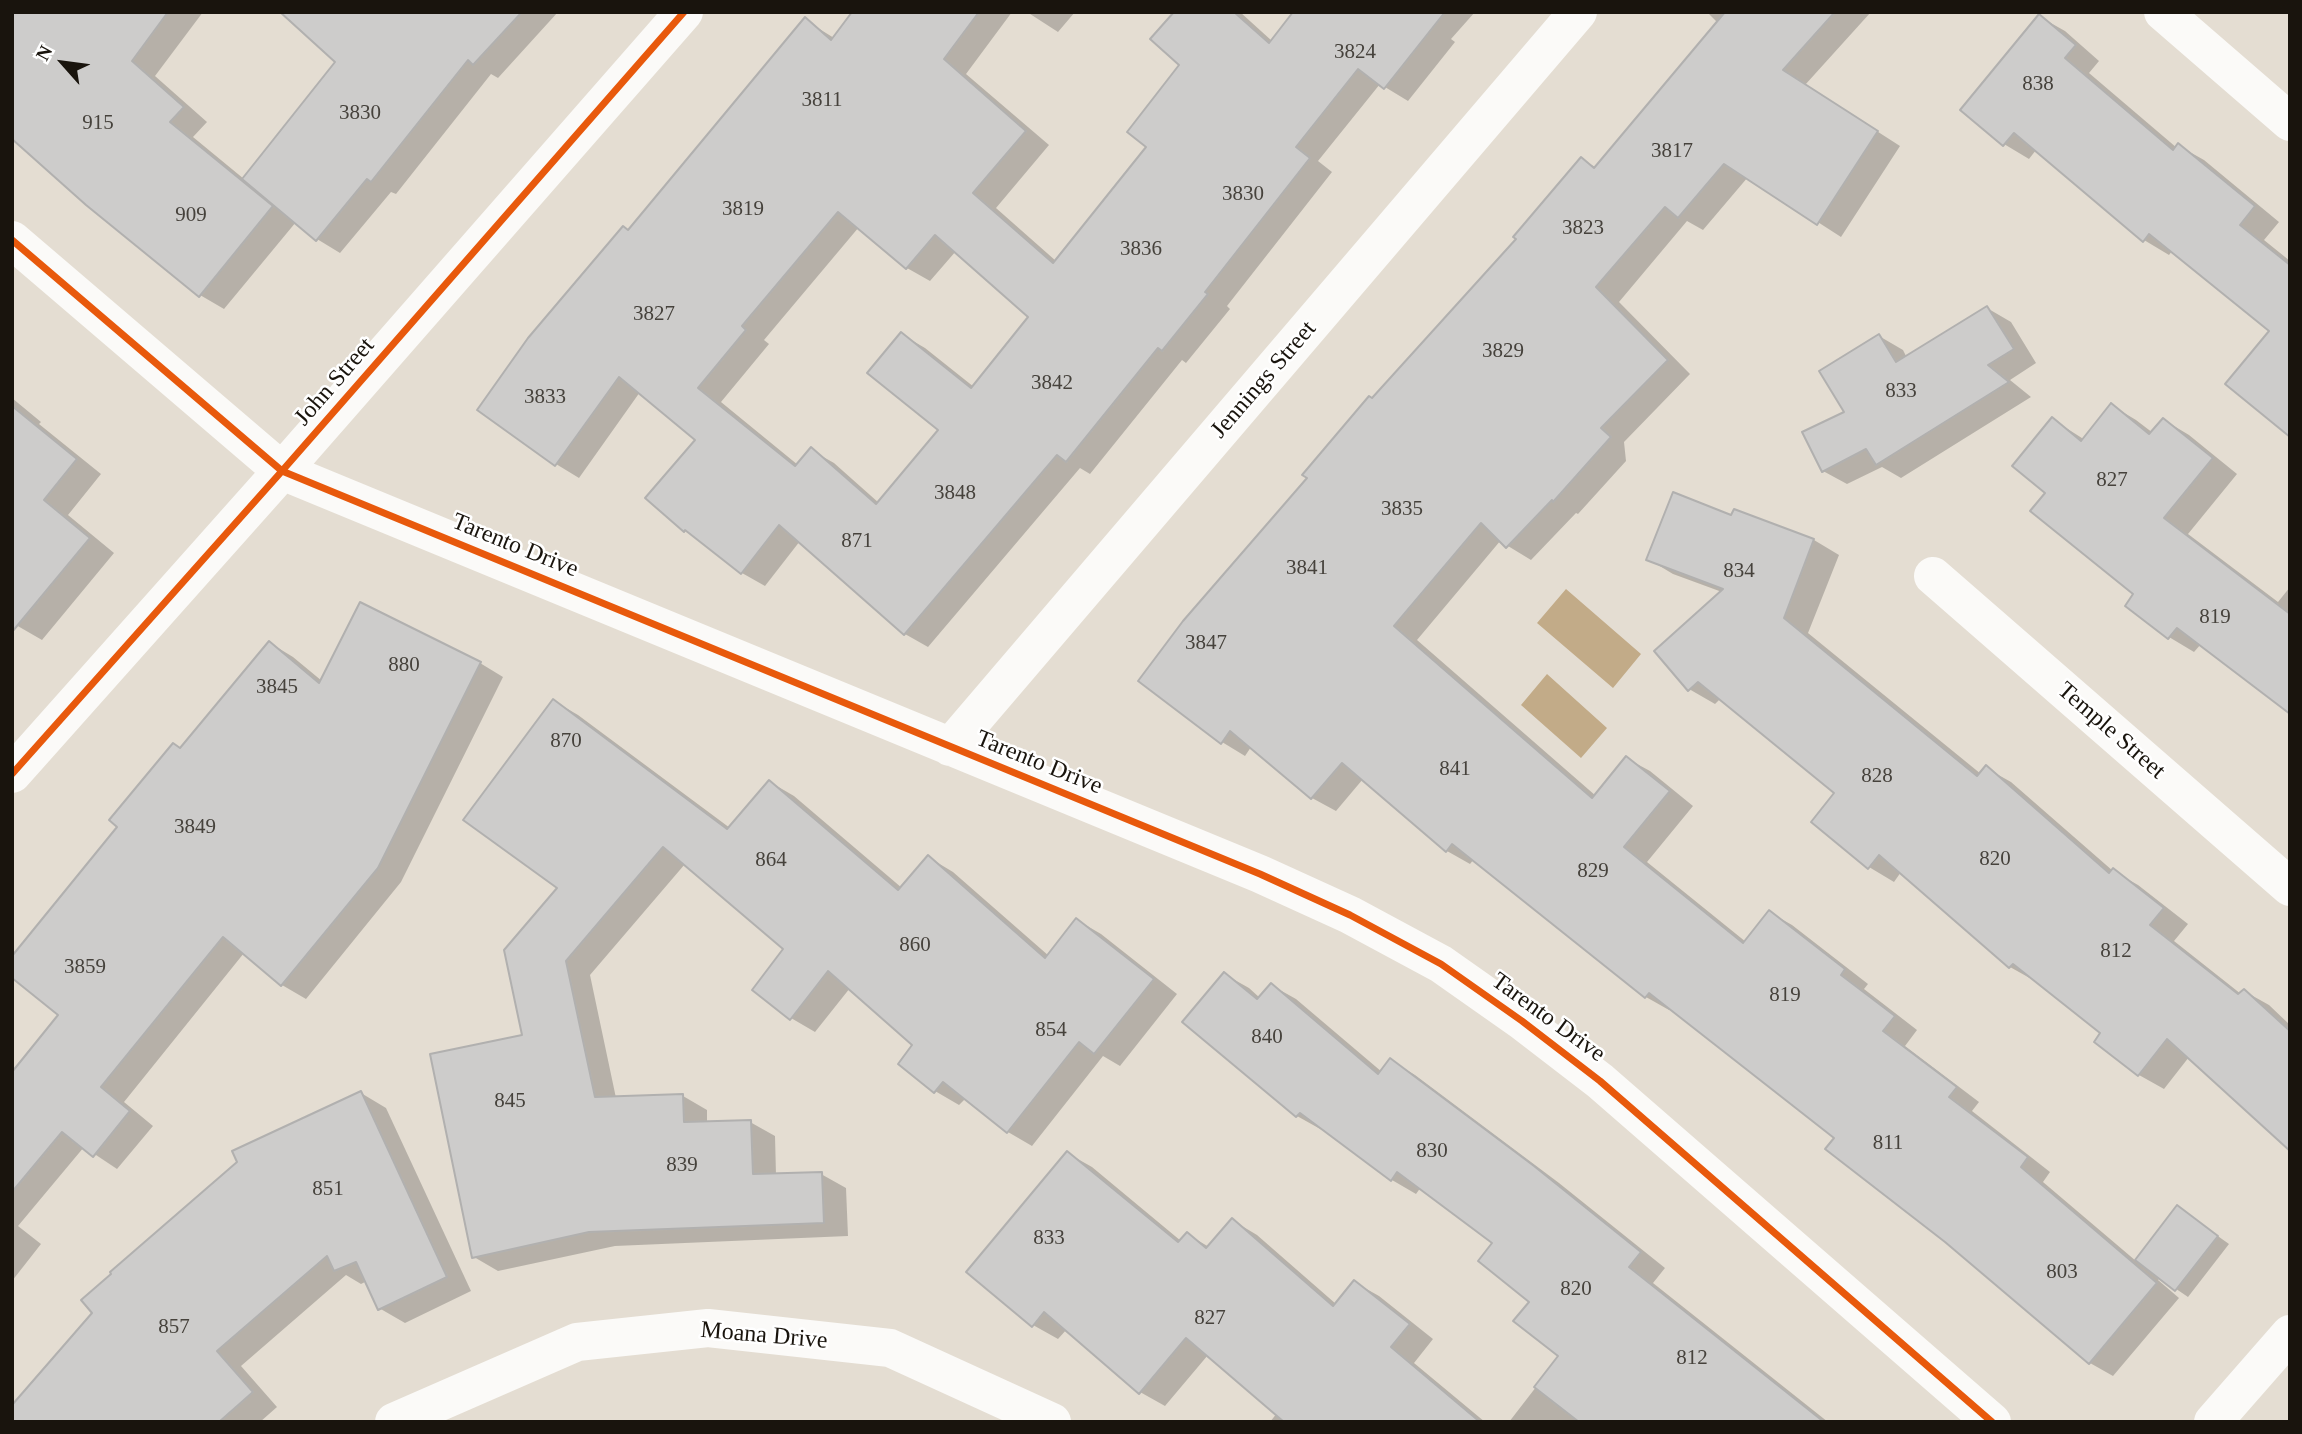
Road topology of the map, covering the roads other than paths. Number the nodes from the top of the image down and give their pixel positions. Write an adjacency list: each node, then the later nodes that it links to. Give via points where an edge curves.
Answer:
1 (684, 12): 6 (street, John Street)
2 (1578, 12): 8 (street, Jennings Street)
3 (2163, 12): 4 (street)
4 (2290, 121)
5 (12, 240): 6 (street, Tarento Drive)
6 (282, 471): 8 (street, Tarento Drive); 9 (street, John Street)
7 (1933, 576): 10 (street, Temple Street)
8 (950, 747): 14 (street, Tarento Drive, via 1260,874 1441,964 1600,1081)
9 (12, 774)
10 (2290, 887)
11 (2290, 1334): 15 (street)
12 (394, 1422): 13 (street, Moana Drive, via 577,1342 708,1328 890,1348)
13 (1052, 1422)
14 (1992, 1422)
15 (2213, 1422)

